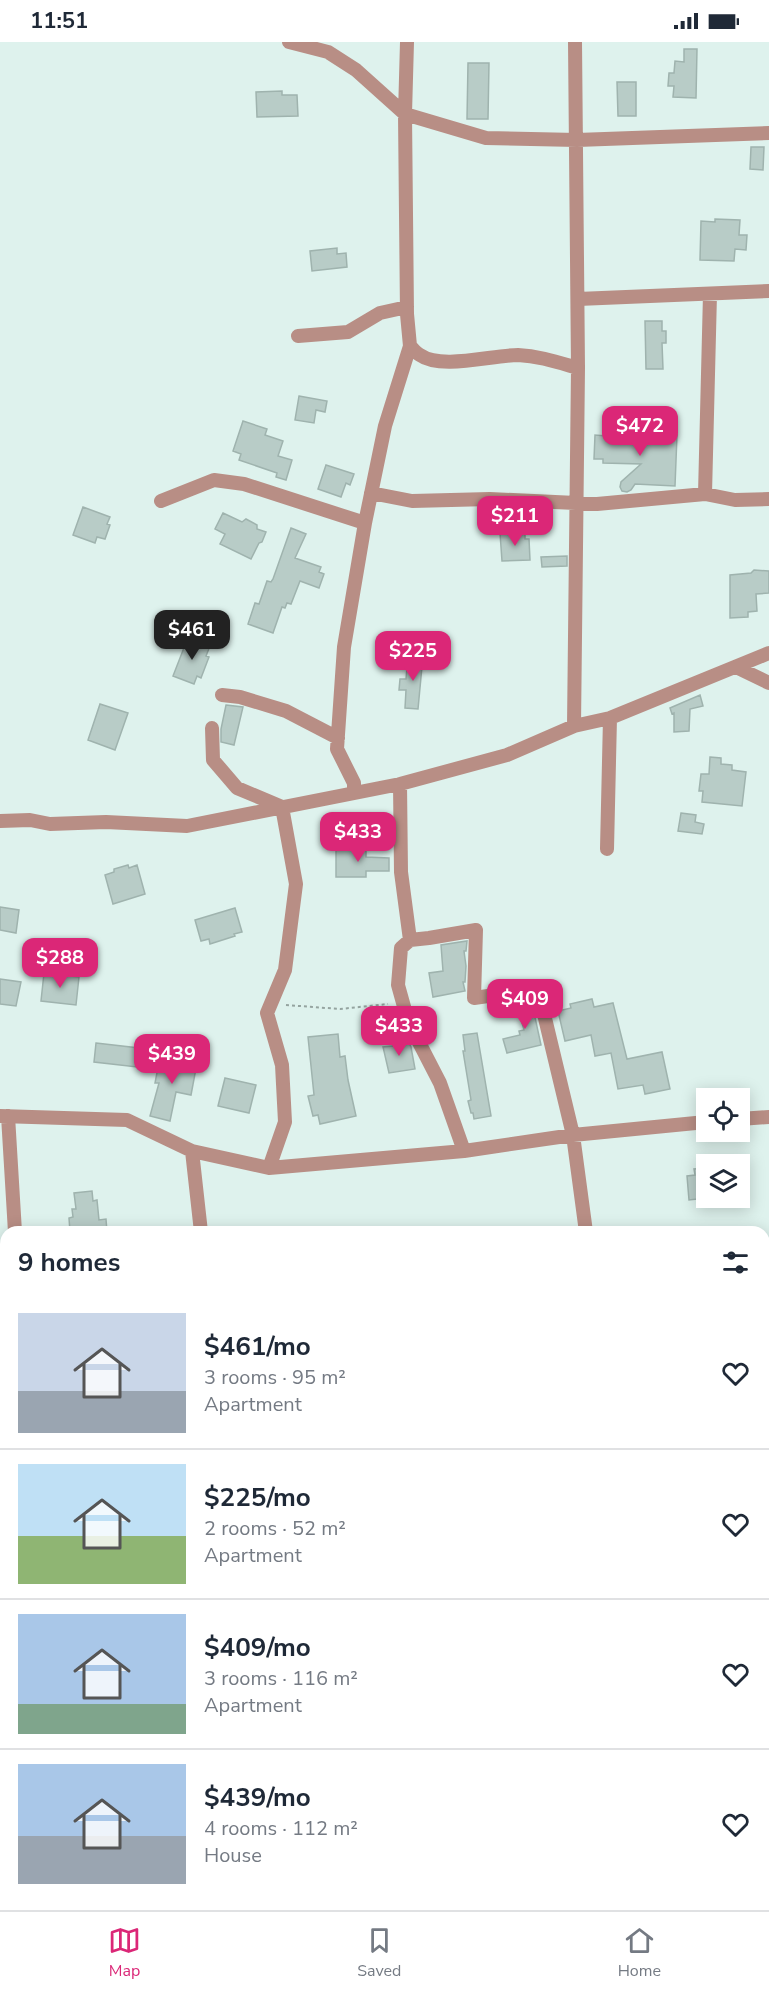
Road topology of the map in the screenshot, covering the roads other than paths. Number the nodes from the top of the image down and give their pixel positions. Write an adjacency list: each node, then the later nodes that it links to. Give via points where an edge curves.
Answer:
1 (289, 42): 4 (street, via 328,52 357,70)
2 (407, 42): 4 (street)
3 (575, 42): 6 (street)
4 (405, 114): 6 (street, via 486,138); 10 (street)
5 (769, 133): 6 (street)
6 (577, 140): 9 (street)
7 (769, 291): 8 (street)
8 (710, 294): 9 (street); 15 (street)
9 (578, 299): 13 (street)
10 (407, 307): 11 (street, via 380,313 348,332); 12 (street)
11 (298, 336)
12 (410, 346): 13 (street, via 430,360 538,356); 14 (street, via 385,426)
13 (578, 368): 18 (street)
14 (371, 493): 18 (street, via 412,501); 19 (street)
15 (705, 494): 16 (street, via 735,500); 18 (street, via 597,504)
16 (769, 499)
17 (161, 501): 19 (street, via 214,480 244,484)
18 (576, 502): 25 (street)
19 (365, 523): 27 (street, via 344,647)
20 (769, 653): 21 (street)
21 (736, 667): 22 (street); 24 (street)
22 (769, 682)
23 (222, 694): 27 (street, via 286,711)
24 (610, 718): 25 (street); 32 (street)
25 (574, 726): 28 (street, via 507,755)
26 (212, 728): 30 (street, via 213,760 237,788)
27 (338, 738): 29 (street, via 337,748 354,783)
28 (400, 784): 29 (street); 33 (street, via 401,872)
29 (354, 792): 30 (street)
30 (282, 807): 31 (street, via 187,826); 41 (street, via 296,884 285,970 267,1013 282,1065 285,1122)
31 (0, 821)
32 (607, 849)
33 (410, 940): 38 (street, via 476,930 474,998 538,989); 40 (street, via 401,948 398,985 408,1021 440,1083)
34 (4, 1116): 39 (street, via 127,1120); 42 (street)
35 (769, 1117): 36 (street)
36 (750, 1118)
37 (696, 1123): 38 (street)
38 (573, 1135): 40 (street); 44 (street)
39 (192, 1151): 41 (street); 43 (street)
40 (464, 1151): 41 (street)
41 (269, 1168)
42 (14, 1226)
43 (200, 1226)
44 (585, 1226)

